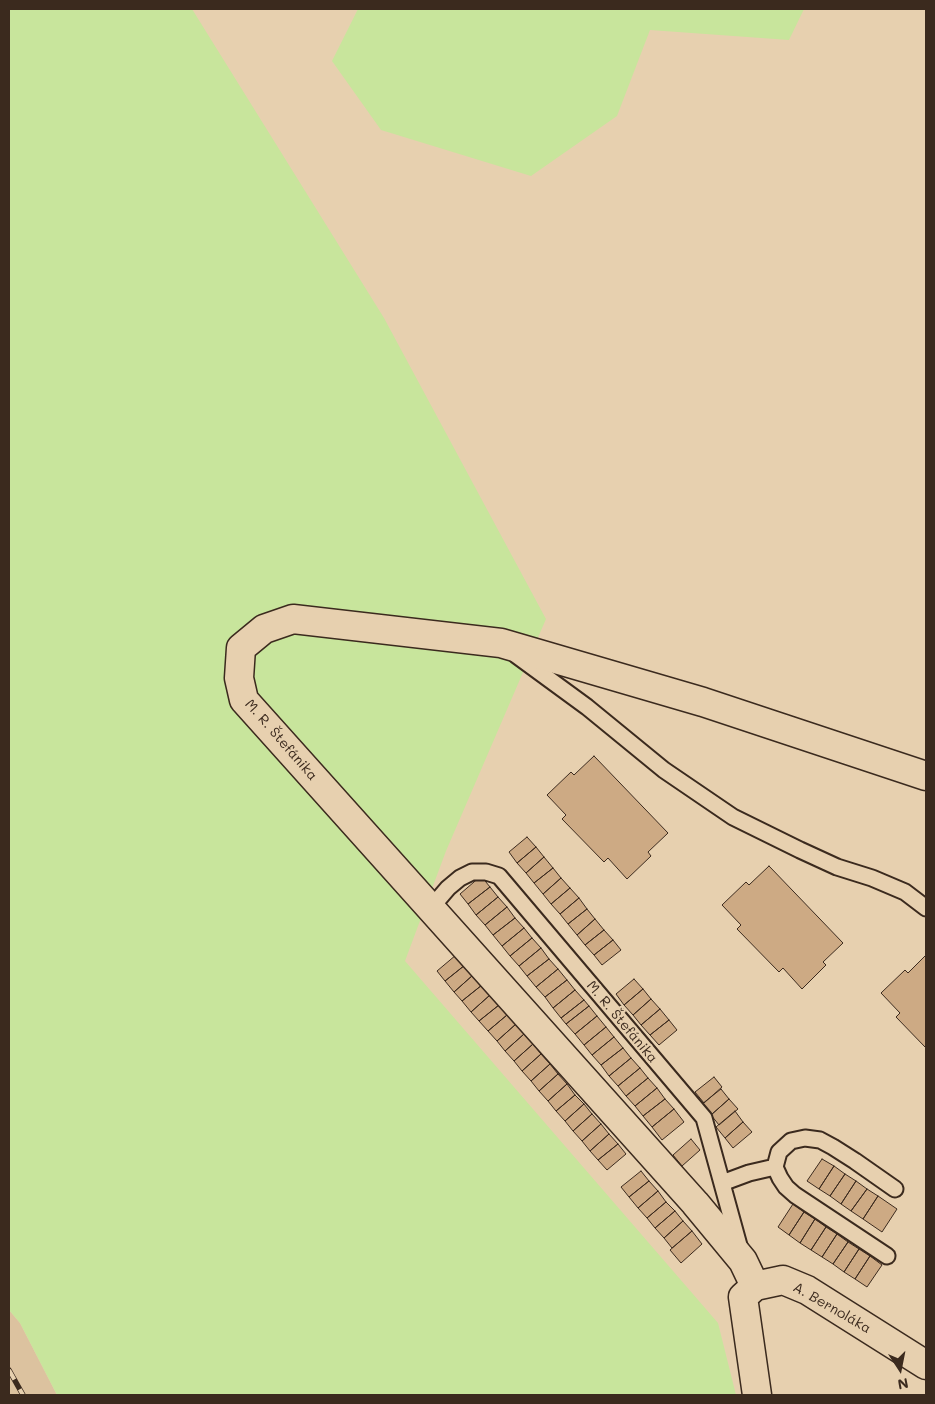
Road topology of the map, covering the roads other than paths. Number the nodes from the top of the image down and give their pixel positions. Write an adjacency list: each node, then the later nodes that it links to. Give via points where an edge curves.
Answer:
1 (501, 643): 2 (street, M. R. Štefánika, via 703,702); 3 (lane, via 664,770 733,817 837,867 905,892); 4 (street, M. R. Štefánika, via 293,619 264,629 241,648 239,678 244,700)
2 (926, 776)
3 (926, 908)
4 (430, 909): 6 (lane, M. R. Štefánika, via 448,888 472,872 499,876 704,1118); 9 (street, M. R. Štefánika)
5 (775, 1167): 6 (lane); 7 (lane, via 779,1152 791,1141 805,1138 820,1140); 8 (lane, via 786,1187 795,1195)
6 (722, 1183): 9 (lane, M. R. Štefánika)
7 (895, 1189)
8 (887, 1256)
9 (743, 1260): 10 (street, M. R. Štefánika)
10 (755, 1286): 11 (street, A. Bernoláka, via 783,1280 807,1290); 12 (street, via 743,1297)
11 (926, 1365)
12 (757, 1395)

